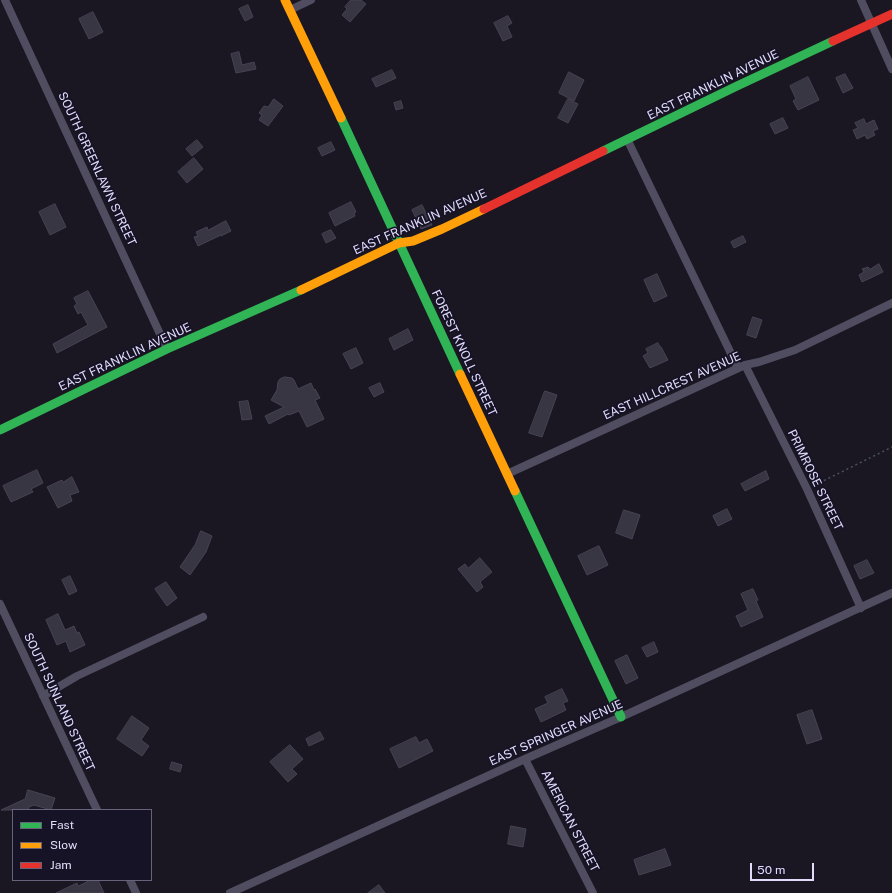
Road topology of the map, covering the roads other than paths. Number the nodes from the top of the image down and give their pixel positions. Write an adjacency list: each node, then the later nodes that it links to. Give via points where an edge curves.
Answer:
1 (4, 0): 12 (street, SOUTH GREENLAWN STREET)
2 (285, 0): 5 (street, FOREST KNOLL STREET)
3 (311, 0): 5 (street)
4 (861, 0): 7 (street)
5 (290, 10): 10 (street, FOREST KNOLL STREET)
6 (892, 14): 7 (street, EAST FRANKLIN AVENUE)
7 (871, 23): 8 (street); 9 (street, EAST FRANKLIN AVENUE)
8 (892, 69)
9 (627, 139): 10 (street, EAST FRANKLIN AVENUE, via 442,229 413,241); 13 (street, PRIMROSE STREET)
10 (399, 243): 12 (street, EAST FRANKLIN AVENUE); 15 (street, FOREST KNOLL STREET)
11 (892, 303): 13 (street, EAST HILLCREST AVENUE, via 795,350)
12 (167, 349): 14 (street, EAST FRANKLIN AVENUE)
13 (742, 366): 15 (street, EAST HILLCREST AVENUE); 18 (street, PRIMROSE STREET, via 807,489)
14 (0, 430)
15 (507, 474): 21 (street, FOREST KNOLL STREET)
16 (892, 593): 18 (street, EAST SPRINGER AVENUE)
17 (0, 604): 20 (street, SOUTH SUNLAND STREET)
18 (861, 608): 21 (street, EAST SPRINGER AVENUE)
19 (203, 617): 20 (street, via 77,676)
20 (43, 696): 23 (street, SOUTH SUNLAND STREET)
21 (621, 717): 22 (street, EAST SPRINGER AVENUE)
22 (525, 759): 26 (street, EAST SPRINGER AVENUE); 27 (street, AMERICAN STREET)
23 (97, 809)
24 (130, 881): 25 (street)
25 (136, 893)
26 (230, 893)
27 (593, 893)

